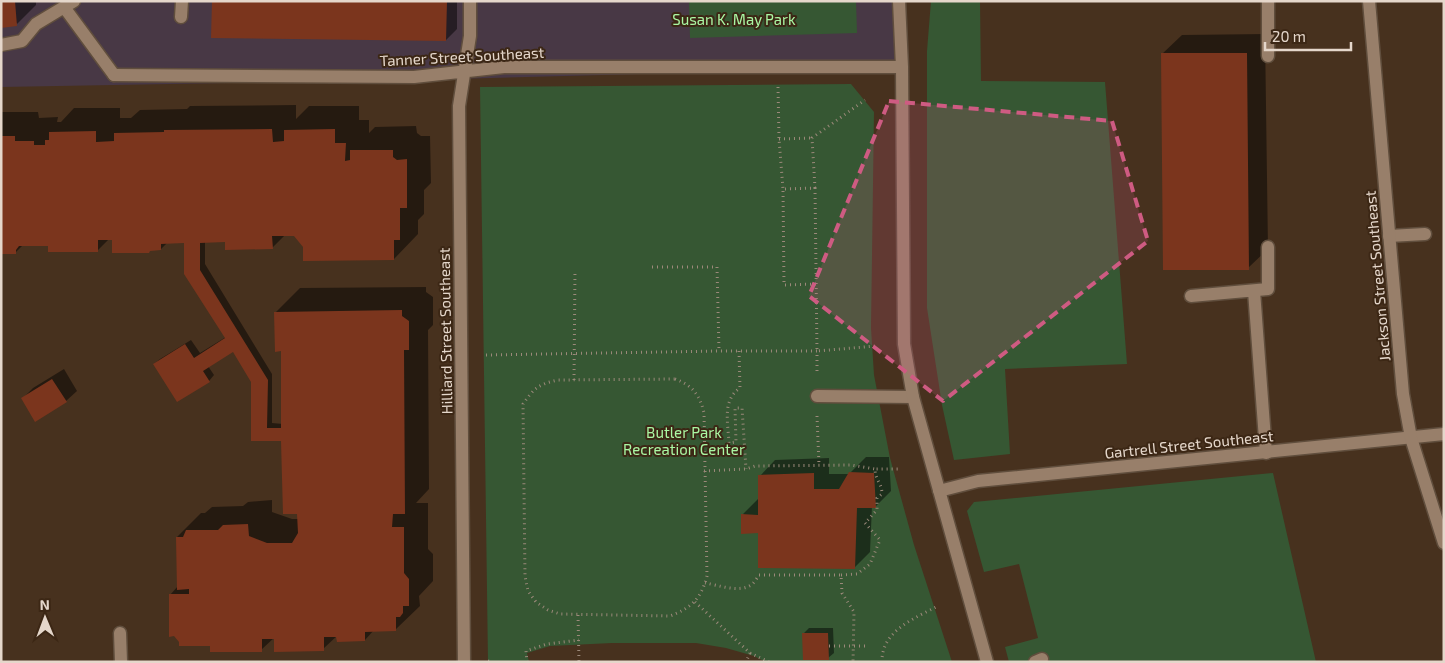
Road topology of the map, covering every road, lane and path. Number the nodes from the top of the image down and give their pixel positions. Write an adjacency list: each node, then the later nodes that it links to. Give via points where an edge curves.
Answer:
1 (182, 1): 7 (street)
2 (470, 1): 11 (street, Hilliard Street Southeast, via 470,36)
3 (900, 1): 10 (street)
4 (1268, 1): 9 (street)
5 (1369, 1): 19 (street, Jackson Street Southeast)
6 (69, 4): 8 (street, via 36,24 22,40); 11 (street, Tanner Street Southeast, via 114,76 414,78)
7 (181, 17)
8 (1, 45)
9 (1268, 56)
10 (902, 66): 11 (street, Tanner Street Southeast, via 504,67); 34 (street, via 904,344)
11 (464, 72): 58 (street, Hilliard Street Southeast, via 459,106)
12 (778, 85): 15 (path)
13 (865, 100): 14 (path)
14 (812, 138): 15 (path); 17 (path)
15 (779, 139): 16 (path)
16 (783, 188): 17 (path); 23 (path, via 784,285)
17 (814, 188): 23 (path)
18 (1425, 234): 19 (street)
19 (1389, 236): 36 (street, Jackson Street Southeast, via 1403,394)
20 (1268, 247): 24 (street, via 1268,289)
21 (652, 267): 27 (path, via 717,267)
22 (575, 270): 30 (path)
23 (816, 284): 29 (path)
24 (1254, 291): 25 (street); 37 (street)
25 (1191, 296)
26 (876, 346): 29 (path)
27 (719, 350): 28 (path); 30 (path)
28 (739, 351): 29 (path); 41 (path, via 740,388 728,402 729,443 736,442 735,408 742,408)
29 (817, 351): 33 (path)
30 (575, 353): 31 (path); 32 (path)
31 (486, 355)
32 (574, 380): 42 (path, via 675,379 686,383 696,392 703,408); 49 (path, via 542,384 523,404 525,576 528,591 536,602 560,614)
33 (817, 396): 34 (street); 38 (path)
34 (914, 397): 43 (street)
35 (1444, 434): 36 (street, Gartrell Street Southeast)
36 (1411, 438): 37 (street, Gartrell Street Southeast); 44 (street, Jackson Street Southeast)
37 (1266, 453): 43 (street, Gartrell Street Southeast, via 978,481)
38 (818, 465): 39 (path); 41 (path, via 755,466)
39 (875, 469): 40 (path); 45 (path, via 882,494 877,498 877,510 865,523 880,540 870,564 857,574)
40 (900, 469)
41 (746, 470): 42 (path)
42 (704, 471): 46 (path)
43 (939, 491): 66 (street)
44 (1444, 543)
45 (841, 575): 46 (path, via 759,575 752,585 744,588); 53 (path, via 842,594 854,612)
46 (705, 583): 47 (path)
47 (695, 602): 49 (path, via 670,616); 55 (path)
48 (938, 606): 65 (path, via 895,632 886,643)
49 (578, 615): 51 (path)
50 (120, 633): 57 (street)
51 (579, 640): 60 (path, via 547,644 526,652); 61 (path)
52 (828, 646): 53 (path)
53 (854, 646): 54 (path); 64 (path)
54 (866, 646)
55 (750, 653): 62 (path); 63 (path)
56 (488, 661): 59 (path)
57 (121, 662)
58 (464, 662)
59 (492, 662)
60 (527, 662)
61 (579, 662)
62 (746, 662)
63 (769, 662)
64 (853, 662)
65 (882, 662)
66 (987, 662)

